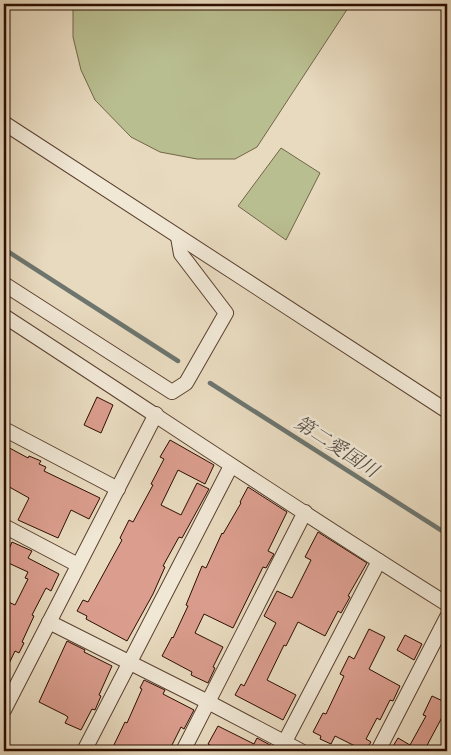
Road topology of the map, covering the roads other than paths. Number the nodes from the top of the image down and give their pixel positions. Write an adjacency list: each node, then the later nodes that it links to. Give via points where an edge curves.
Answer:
1 (4, 123): 2 (street)
2 (178, 238): 3 (street, via 181,254 226,313 186,383 172,392); 5 (street)
3 (4, 284)
4 (4, 316): 6 (street)
5 (447, 411)
6 (156, 414): 8 (street); 9 (street)
7 (4, 429): 9 (street)
8 (232, 466): 10 (street); 17 (street)
9 (118, 489): 13 (street)
10 (305, 512): 12 (street); 18 (street)
11 (4, 526): 13 (street)
12 (379, 561): 14 (street); 20 (street)
13 (78, 565): 16 (street)
14 (447, 604)
15 (447, 617): 24 (street)
16 (49, 622): 17 (street); 19 (street)
17 (129, 662): 18 (street); 21 (street)
18 (208, 702): 20 (street); 22 (street)
19 (4, 710)
20 (282, 747): 23 (street)
21 (84, 751)
22 (183, 751)
23 (301, 751)
24 (378, 751)

